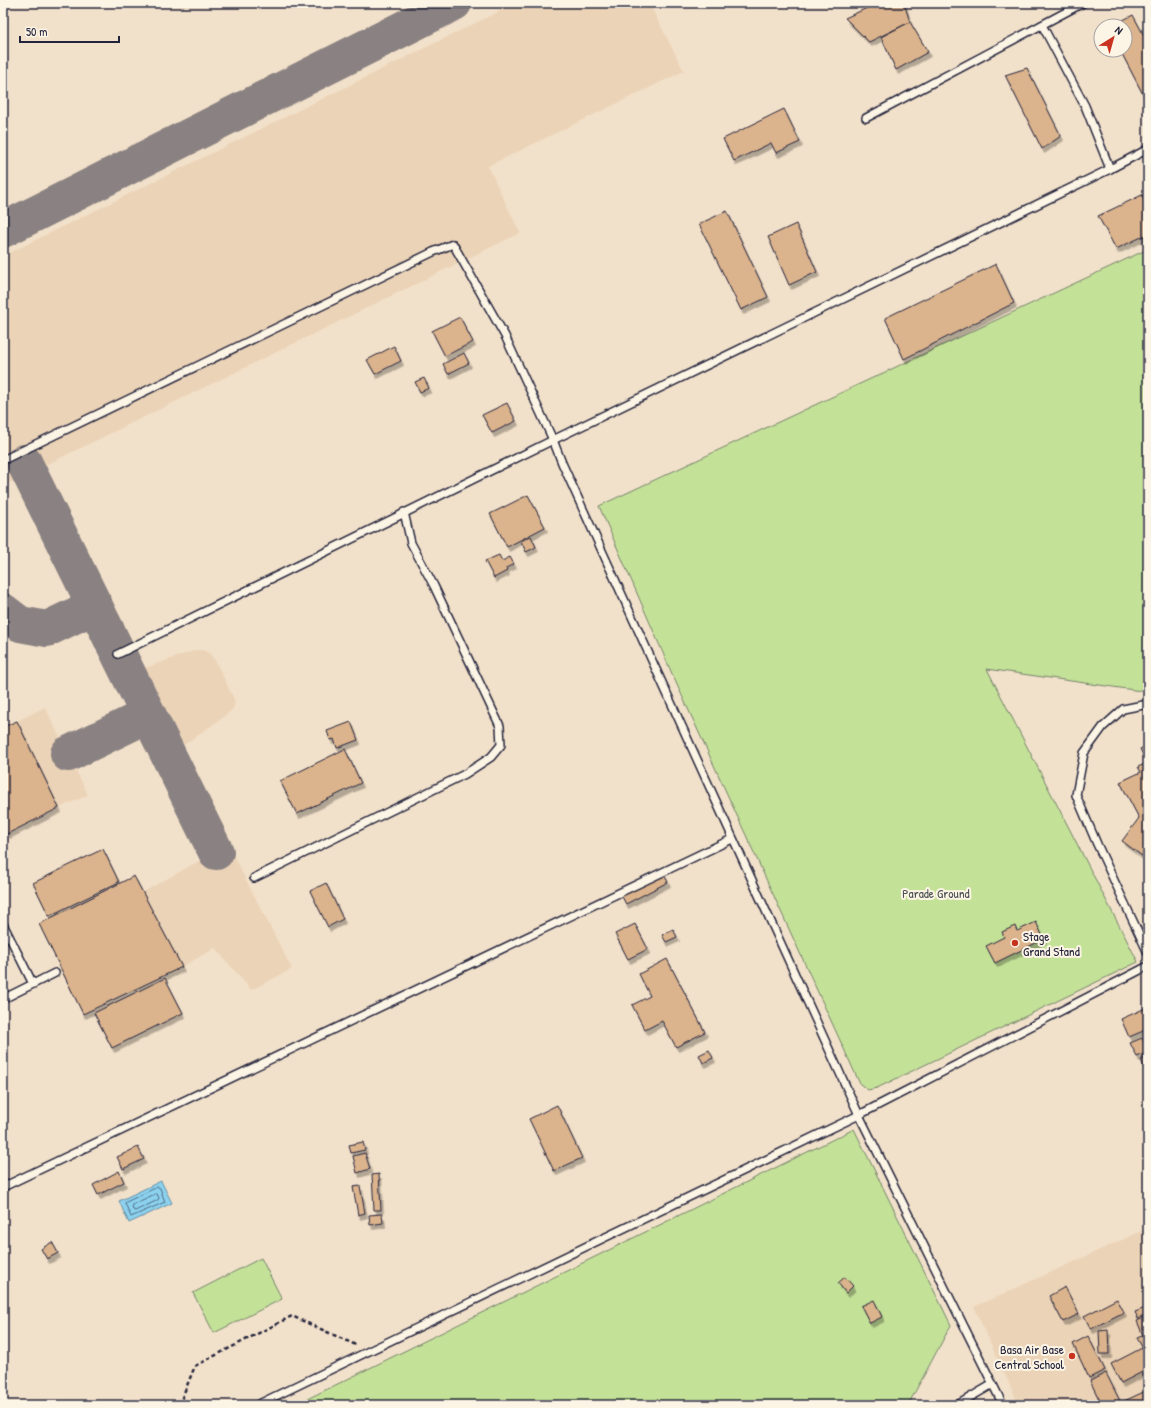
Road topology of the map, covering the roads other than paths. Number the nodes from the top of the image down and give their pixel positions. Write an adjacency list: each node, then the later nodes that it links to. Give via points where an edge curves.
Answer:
1 (1083, 3): 2 (lane)
2 (1042, 25): 3 (lane); 5 (lane, via 1085,106)
3 (866, 118)
4 (1148, 149): 5 (lane)
5 (1110, 169): 6 (lane)
6 (553, 440): 7 (lane, via 505,336 453,244 290,320); 8 (lane); 11 (lane)
7 (3, 460)
8 (404, 512): 9 (lane); 12 (lane, via 411,543 500,726 501,745 491,757 465,774)
9 (118, 654)
10 (1148, 704): 14 (lane, via 1122,709 1103,727 1084,753 1076,795)
11 (732, 839): 19 (lane); 20 (lane)
12 (254, 878)
13 (3, 924): 17 (lane)
14 (1148, 953)
15 (1148, 966): 19 (lane)
16 (55, 973): 17 (lane)
17 (33, 984): 18 (lane)
18 (3, 999)
19 (859, 1115): 21 (lane); 22 (lane)
20 (3, 1187)
21 (993, 1384): 23 (lane); 24 (lane)
22 (257, 1405)
23 (957, 1405)
24 (1003, 1405)

